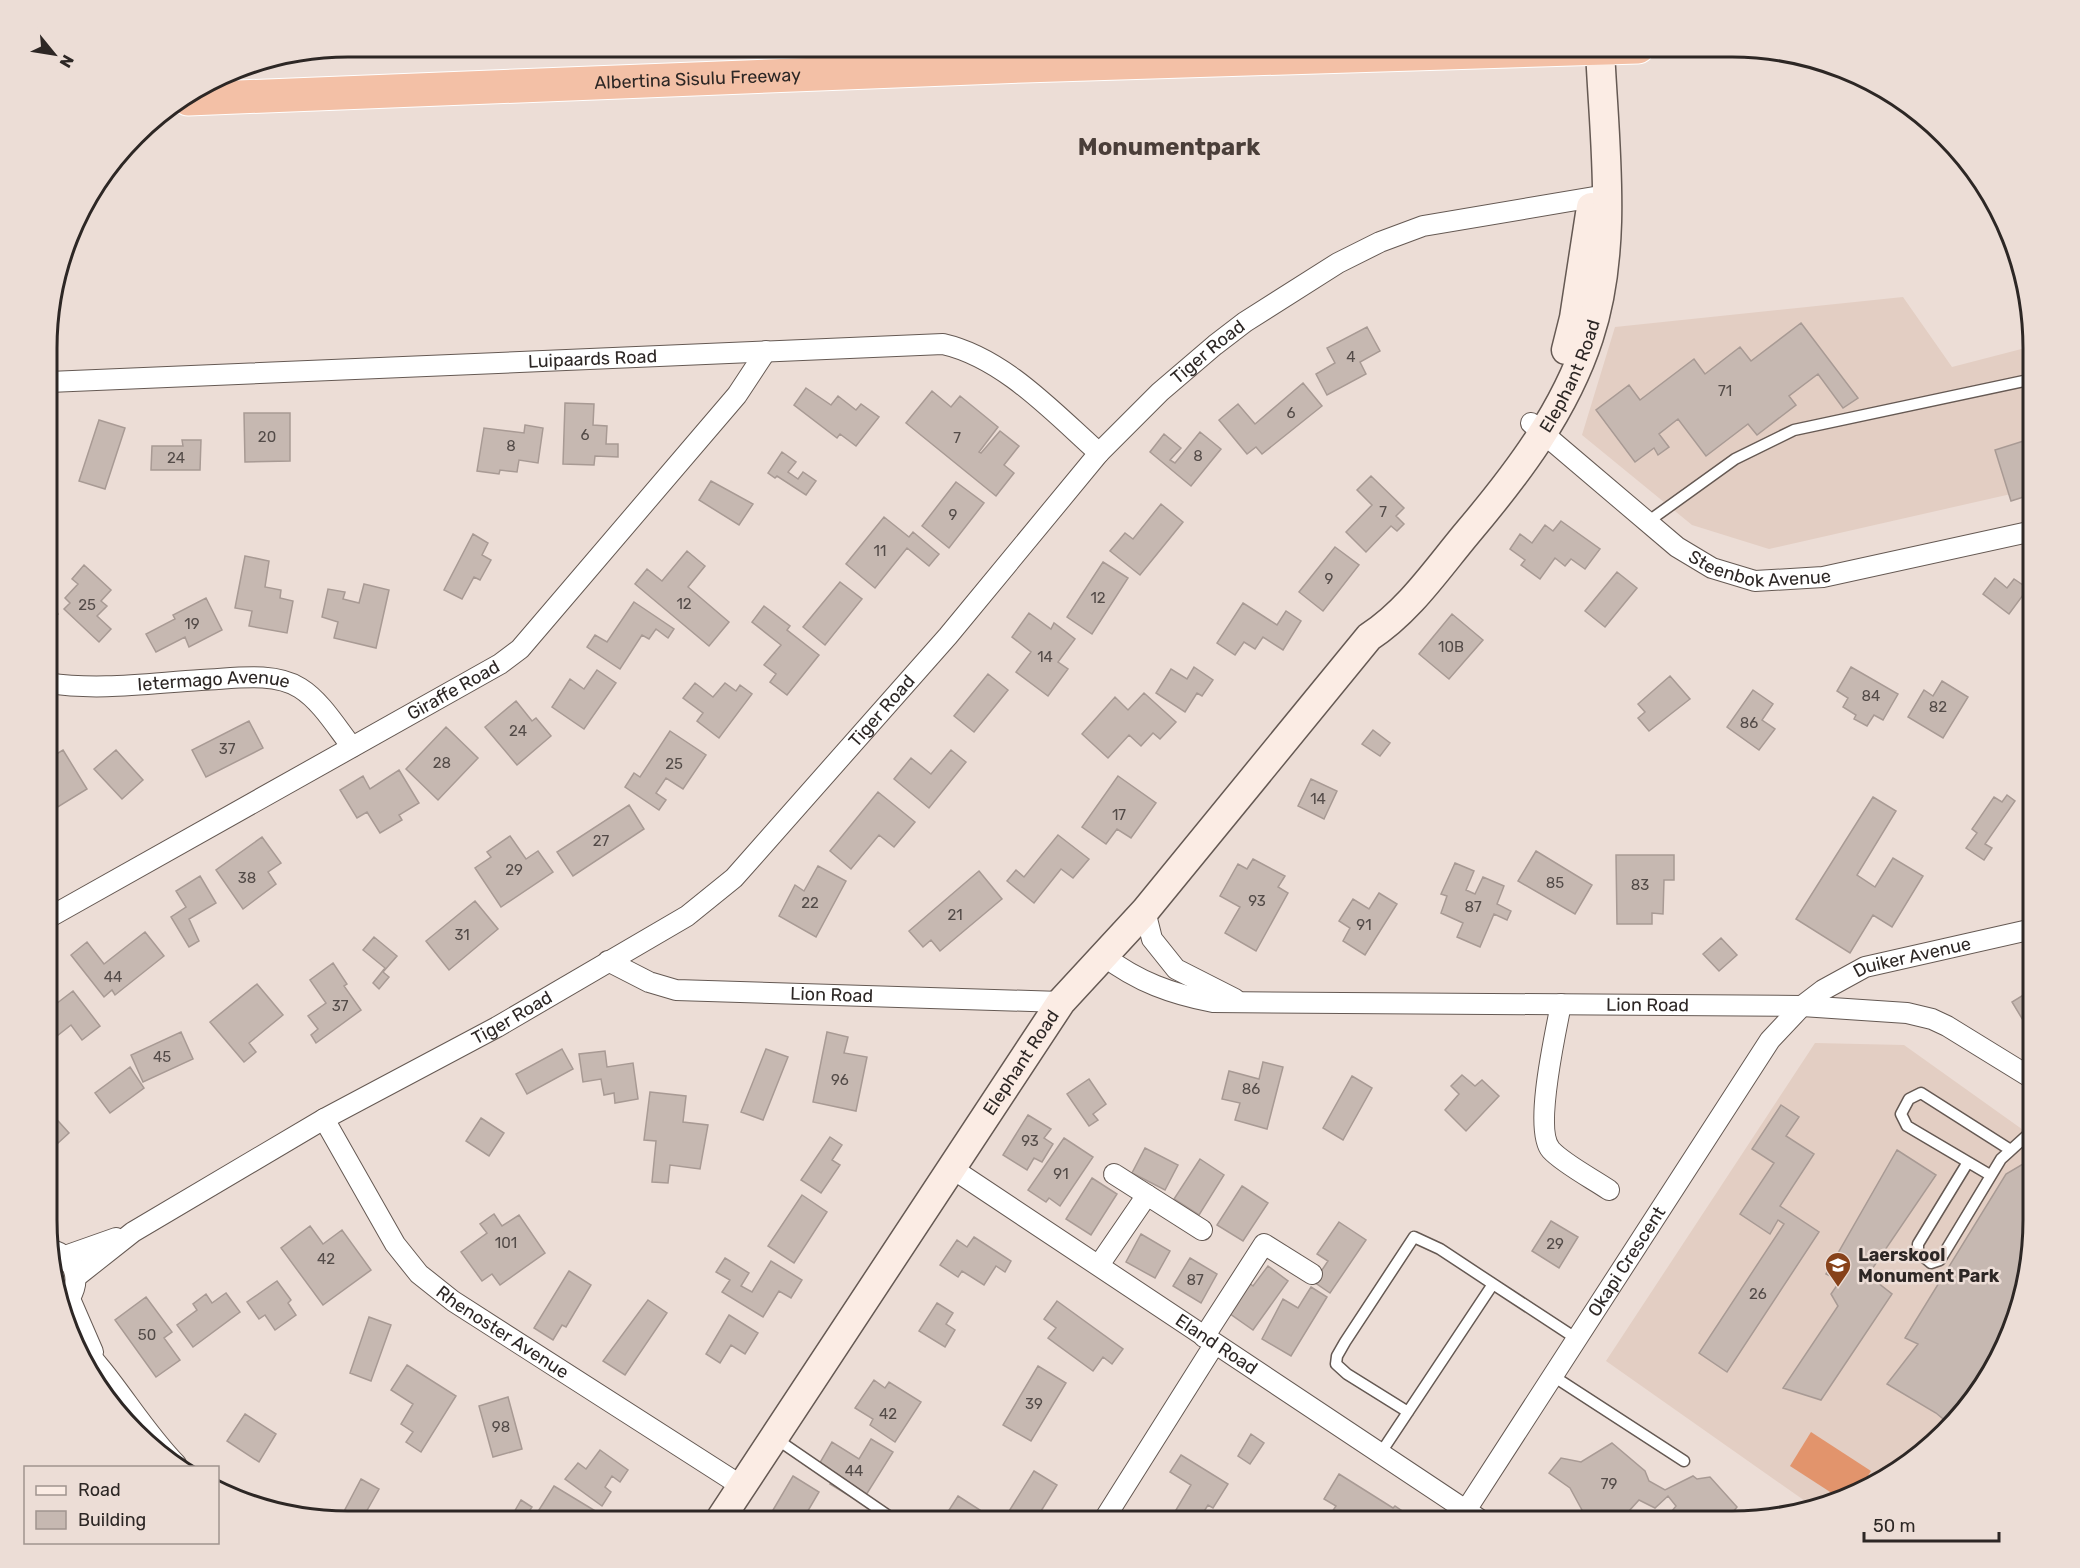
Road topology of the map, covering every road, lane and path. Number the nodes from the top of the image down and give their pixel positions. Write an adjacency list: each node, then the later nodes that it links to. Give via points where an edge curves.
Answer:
1 (1310, 57): 3 (highway, Albertina Sisulu Freeway)
2 (1595, 57): 4 (street, Elephant Road)
3 (198, 99)
4 (1599, 196): 8 (street, Elephant Road, via 1571,335); 9 (street, Tiger Road, via 1423,226 1338,263 1215,345 1160,392)
5 (766, 351): 7 (street, Luipaards Road); 9 (street, Luipaards Road, via 898,344 962,348 1000,369); 13 (street, Giraffe Road, via 737,395 520,649)
6 (2023, 381): 10 (lane, via 1794,430 1736,459)
7 (57, 382)
8 (1537, 429): 10 (street, Steenbok Avenue); 14 (street, Elephant Road, via 1409,589 1376,617 1369,637)
9 (1099, 453): 18 (street, Tiger Road, via 948,636 734,878 701,907)
10 (1646, 523): 11 (street, Steenbok Avenue, via 1677,548 1713,568 1755,581 1833,576)
11 (2023, 533)
12 (57, 683): 13 (street, Ietermago Avenue, via 95,686 218,679 282,680 314,700)
13 (352, 747): 15 (street, Giraffe Road)
14 (1144, 911): 17 (street, Elephant Road); 20 (street, Lion Road, via 1152,939 1176,969)
15 (57, 913)
16 (2023, 931): 22 (street, Duiker Avenue, via 1865,967 1839,979)
17 (1104, 956): 19 (street, Elephant Road); 20 (street, Lion Road, via 1123,970 1175,995)
18 (608, 962): 19 (street, Lion Road, via 676,990); 24 (street, Tiger Road, via 497,1027)
19 (1061, 1002): 28 (street, Elephant Road)
20 (1243, 1003): 21 (street, Lion Road)
21 (1561, 1004): 22 (street, Lion Road); 31 (street, via 1551,1055 1546,1135 1550,1149)
22 (1802, 1006): 23 (street, Lion Road, via 1907,1013 1932,1019); 43 (street, Okapi Crescent, via 1770,1040)
23 (2023, 1073)
24 (324, 1119): 34 (street, Tiger Road); 53 (street, Rhenoster Avenue, via 394,1244 419,1274 453,1300)
25 (2023, 1138): 26 (lane)
26 (2009, 1149): 27 (lane, via 1921,1093 1909,1099 1901,1114 1907,1126); 30 (lane)
27 (1968, 1162): 30 (lane); 30 (lane, via 1918,1245 1918,1252 1931,1263 1940,1260)
28 (950, 1167): 37 (street, Eland Road); 50 (street, Elephant Road)
29 (1114, 1174): 32 (street)
30 (1990, 1175)
31 (1609, 1190)
32 (1147, 1195): 33 (street); 37 (street)
33 (1202, 1230)
34 (133, 1232): 35 (street, Tiger Road); 39 (street, Tiger Road)
35 (59, 1252)
36 (59, 1254): 39 (street)
37 (1099, 1265): 44 (street, Eland Road)
38 (1312, 1274): 44 (street, via 1264,1244)
39 (76, 1277): 41 (street)
40 (1493, 1284): 43 (lane); 48 (lane); 48 (lane, via 1422,1239 1414,1237 1410,1241 1345,1342 1336,1364)
41 (68, 1299)
42 (71, 1310): 46 (street)
43 (1577, 1339): 47 (street, Okapi Crescent)
44 (1209, 1341): 51 (street, Eland Road); 56 (street)
45 (90, 1354): 46 (street)
46 (96, 1360): 49 (street)
47 (1553, 1376): 52 (lane); 58 (street, Okapi Crescent)
48 (1408, 1412): 51 (lane)
49 (149, 1432)
50 (772, 1436): 53 (street, Elephant Road); 55 (lane)
51 (1380, 1454): 57 (street, Eland Road)
52 (1684, 1461)
53 (740, 1485): 54 (street, Elephant Road)
54 (724, 1511)
55 (881, 1511)
56 (1109, 1511)
57 (1459, 1511)
58 (1473, 1511)

